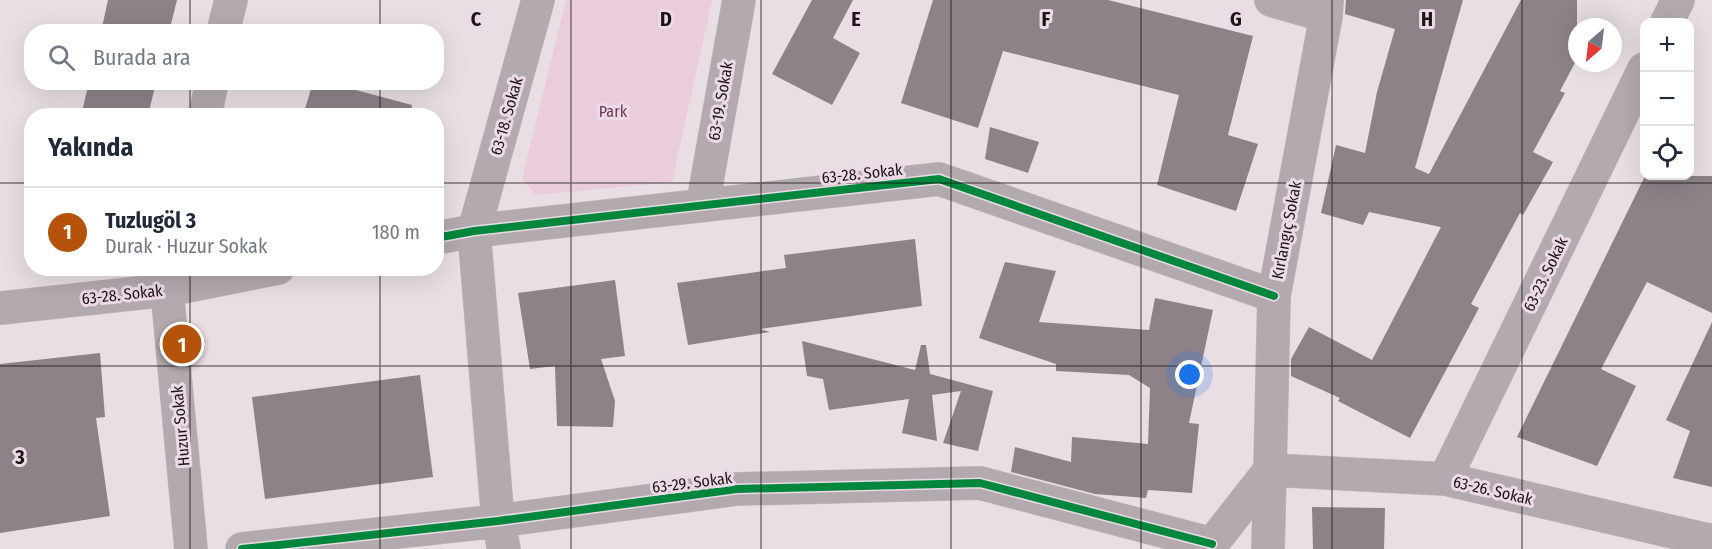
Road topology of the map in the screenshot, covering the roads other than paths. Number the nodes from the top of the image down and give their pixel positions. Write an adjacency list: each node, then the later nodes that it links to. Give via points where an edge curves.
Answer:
1 (231, 0): 8 (street)
2 (538, 0): 13 (street, 63-18. Sokak)
3 (739, 0): 12 (street, 63-19. Sokak)
4 (1271, 0): 6 (street)
5 (1678, 0): 7 (street)
6 (1327, 8): 17 (street, Kırlangıç Sokak)
7 (1669, 18)
8 (225, 24)
9 (1643, 72): 20 (street, 63-23. Sokak)
10 (210, 90): 11 (street)
11 (207, 108)
12 (703, 203): 13 (street, 63-28. Sokak); 17 (street, 63-28. Sokak, via 939,179)
13 (474, 231): 14 (street, 63-28. Sokak); 21 (street)
14 (444, 237)
15 (199, 276): 16 (street, 63-28. Sokak)
16 (169, 279): 18 (street, 63-28. Sokak); 24 (street, Huzur Sokak)
17 (1274, 296): 19 (street, Kırlangıç Sokak)
18 (0, 308)
19 (1270, 470): 20 (street, 63-26. Sokak); 23 (street); 26 (street, Kırlangıç Sokak)
20 (1445, 479): 22 (street, 63-26. Sokak)
21 (501, 535): 23 (street, 63-29. Sokak, via 737,489 980,483); 25 (street, 63-29. Sokak)
22 (1712, 541)
23 (1210, 546)
24 (191, 549)
25 (242, 549)
26 (1268, 549)

